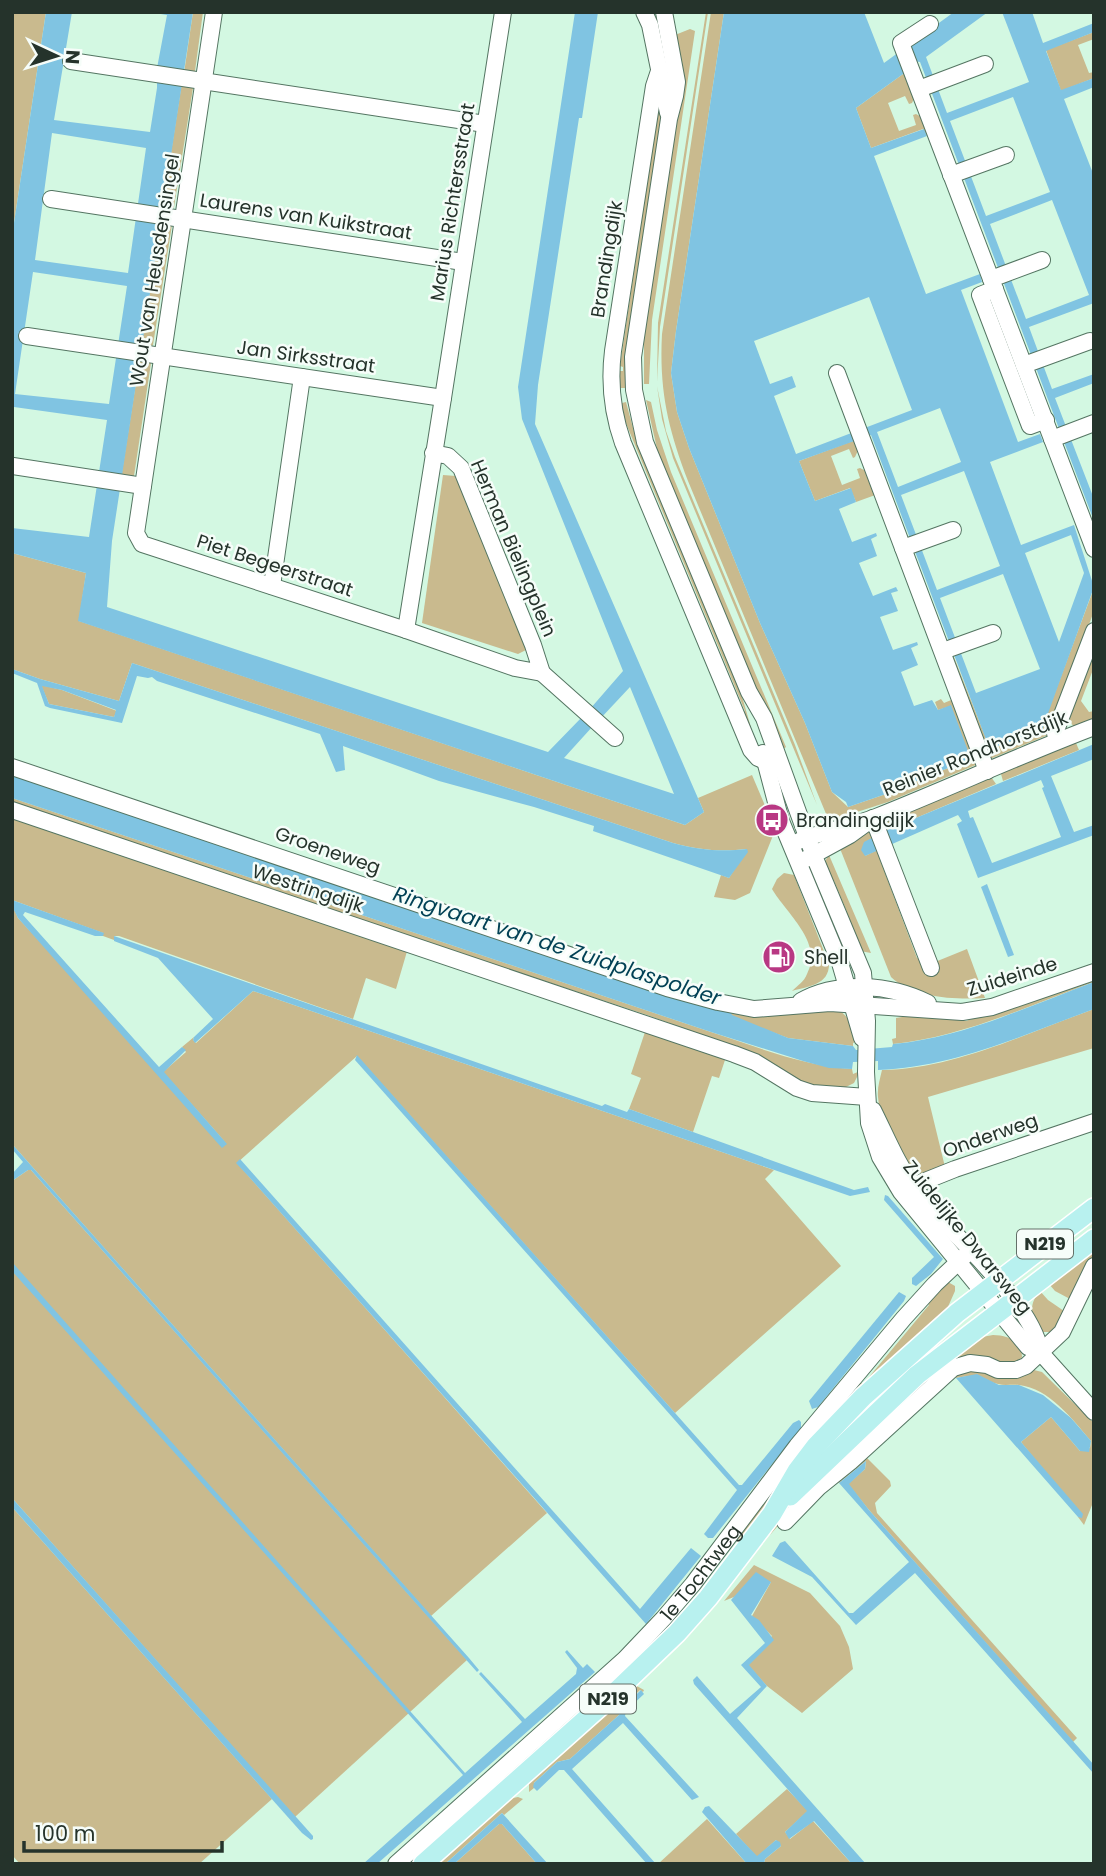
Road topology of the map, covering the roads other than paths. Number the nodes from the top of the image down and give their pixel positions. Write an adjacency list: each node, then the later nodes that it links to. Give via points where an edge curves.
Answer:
1 (214, 12): 9 (street, Wout van Heusdensingel)
2 (502, 12): 12 (street, Marius Richtersstraat)
3 (644, 12): 8 (street, Brandingdijk)
4 (664, 12): 11 (street, Brandingdijk, via 677,82)
5 (930, 23): 10 (street, via 901,43 911,68)
6 (71, 61): 9 (street)
7 (985, 64): 10 (street)
8 (660, 68): 11 (street, Brandingdijk); 47 (street, Brandingdijk, via 613,351 613,408 623,443 751,750)
9 (197, 80): 12 (street); 16 (street, Wout van Heusdensingel)
10 (927, 86): 14 (street)
11 (669, 119): 43 (street, Brandingdijk, via 637,327 634,390 648,451)
12 (485, 124): 18 (street, Marius Richtersstraat)
13 (1006, 155): 14 (street)
14 (959, 172): 19 (street)
15 (51, 199): 16 (street, Laurens van Kuikstraat)
16 (177, 218): 18 (street, Laurens van Kuikstraat); 22 (street, Wout van Heusdensingel)
17 (1042, 260): 19 (street)
18 (463, 262): 26 (street, Marius Richtersstraat)
19 (998, 279): 23 (street); 27 (street, via 980,295 1030,426)
20 (27, 336): 22 (street, Jan Sirksstraat)
21 (1090, 341): 23 (street)
22 (155, 355): 25 (street, Jan Sirksstraat); 32 (street, Wout van Heusdensingel)
23 (1032, 362): 27 (street)
24 (836, 373): 35 (street)
25 (302, 377): 26 (street, Jan Sirksstraat); 37 (street)
26 (443, 398): 30 (street)
27 (1046, 421): 29 (street)
28 (1094, 423): 29 (street)
29 (1060, 435): 36 (street)
30 (433, 453): 38 (street); 42 (street, Herman Bielingplein, via 448,456 461,468)
31 (13, 466): 32 (street)
32 (136, 485): 34 (street, Wout van Heusdensingel)
33 (953, 530): 35 (street)
34 (136, 533): 37 (street, Piet Begeerstraat, via 142,544)
35 (911, 545): 41 (street)
36 (1094, 549)
37 (272, 586): 38 (street, Piet Begeerstraat)
38 (406, 631): 42 (street, Herman Bielingplein)
39 (1094, 631): 46 (street, via 1055,733)
40 (993, 633): 41 (street)
41 (950, 649): 49 (street)
42 (542, 673): 45 (street, Herman Bielingplein)
43 (749, 692): 47 (street, Brandingdijk); 52 (street, Brandingdijk, via 764,718)
44 (1094, 727): 46 (street, Reinier Rondhorstdijk)
45 (615, 738)
46 (1057, 740): 49 (street, Reinier Rondhorstdijk)
47 (765, 761): 53 (street, Brandingdijk)
48 (12, 767): 61 (street, Groeneweg, via 667,988 744,1008)
49 (988, 771): 51 (street, Reinier Rondhorstdijk)
50 (12, 810): 64 (street, Westringdijk, via 721,1049 755,1062 797,1088)
51 (875, 823): 52 (street, Reinier Rondhorstdijk); 54 (street, Reinier Rondhorstdijk); 56 (street)
52 (807, 838): 53 (street, Reinier Rondhorstdijk); 54 (street, Brandingdijk)
53 (791, 845): 55 (street, Brandingdijk)
54 (814, 856): 55 (street, Reinier Rondhorstdijk); 58 (street, Brandingdijk)
55 (798, 862): 59 (street, Brandingdijk)
56 (930, 968)
57 (1094, 972): 62 (street, Zuideinde, via 981,1010)
58 (866, 986): 59 (street, Groeneweg); 60 (street, Brandingdijk); 62 (street, Zuideinde)
59 (847, 987): 60 (street, Brandingdijk); 61 (street, Groeneweg)
60 (859, 1004): 61 (street, Groeneweg); 62 (street, Zuideinde); 63 (street, Brandingdijk)
61 (793, 1005)
62 (941, 1010)
63 (865, 1057): 64 (street, Zuidelijke Dwarsweg)
64 (867, 1097): 66 (street, Zuidelijke Dwarsweg, via 877,1149 886,1168)
65 (1094, 1122): 66 (street, Onderweg)
66 (907, 1189): 69 (street, Zuidelijke Dwarsweg)
67 (1094, 1208): 71 (main road, N219)
68 (1094, 1239): 72 (main road, N219)
69 (965, 1256): 71 (street, Zuidelijke Dwarsweg); 76 (street, 1e Tochtweg, via 904,1318 797,1446 663,1619 625,1659)
70 (1094, 1266): 73 (street, 1e Tochtweg, via 1062,1332)
71 (991, 1286): 72 (street, Zuidelijke Dwarsweg); 75 (main road, 1e Tochtweg / N219, via 913,1350 816,1446 797,1471)
72 (1008, 1306): 73 (street, Zuidelijke Dwarsweg, via 1028,1347); 75 (main road, 1e Tochtweg / N219, via 917,1375)
73 (1041, 1353): 74 (street, Zuidelijke Dwarsweg); 75 (street, 1e Tochtweg, via 1016,1370 978,1363 953,1368 850,1462)
74 (1094, 1412)
75 (778, 1518): 77 (main road, 1e Tochtweg / N219, via 662,1649)
76 (396, 1864)
77 (423, 1864)

